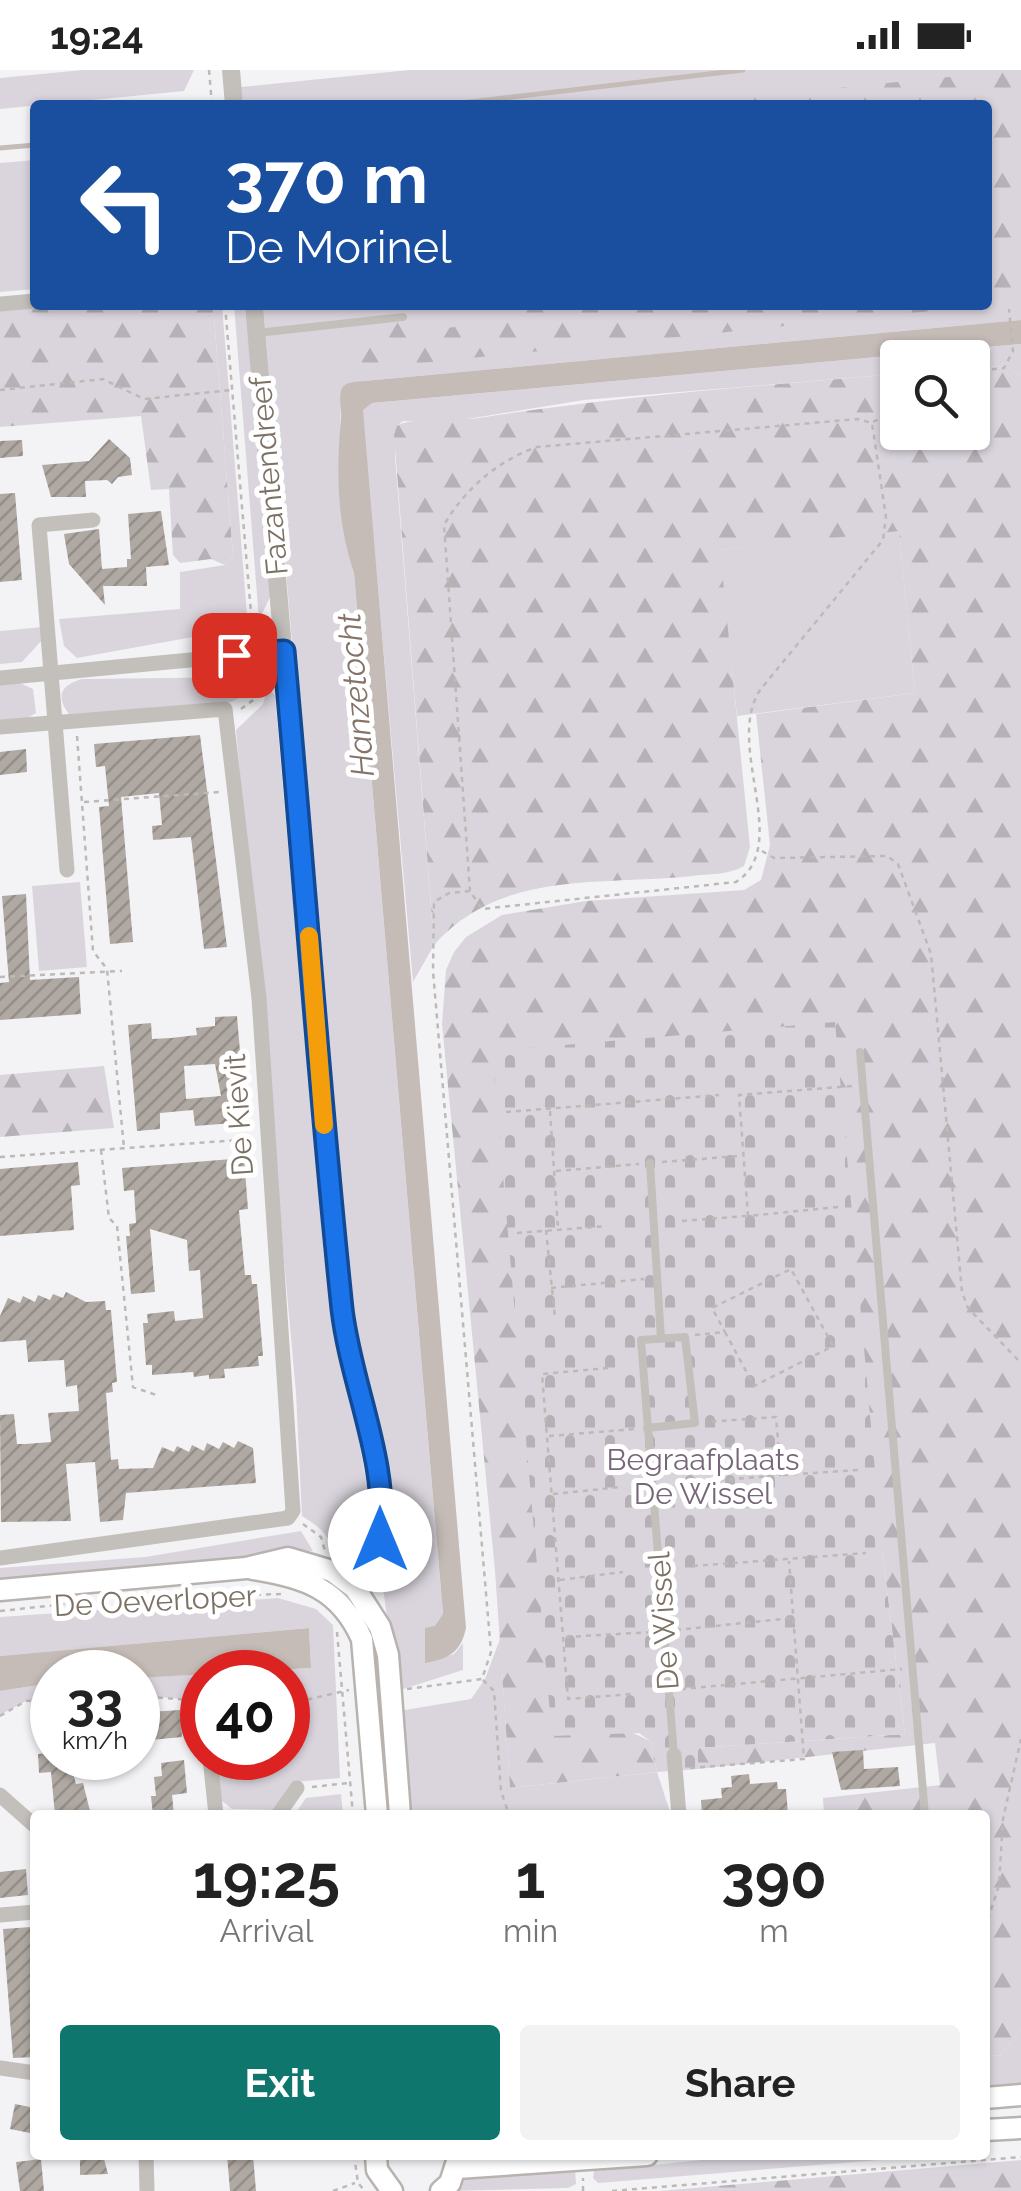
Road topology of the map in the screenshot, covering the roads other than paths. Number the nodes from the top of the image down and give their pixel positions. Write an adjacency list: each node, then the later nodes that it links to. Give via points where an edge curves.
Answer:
1 (231, 70): 2 (street)
2 (234, 100)
3 (30, 301): 4 (street)
4 (0, 304)
5 (255, 310): 7 (street, Fazantendreef)
6 (403, 317): 7 (lane)
7 (257, 334): 9 (street, Fazantendreef)
8 (93, 520): 10 (street, via 39,525)
9 (284, 651): 10 (street); 21 (street, Fazantendreef, via 329,1193 345,1330 380,1492 376,1564)
10 (52, 674): 11 (street); 12 (street)
11 (0, 678)
12 (56, 723): 13 (street); 14 (street); 19 (street, De Kievit, via 225,709 259,998 287,1386 293,1511)
13 (0, 727)
14 (67, 870)
15 (860, 1052): 32 (lane)
16 (650, 1163): 17 (lane)
17 (662, 1339): 18 (lane, De Wissel, via 641,1340); 18 (lane, via 685,1337 695,1423)
18 (647, 1428): 23 (lane, De Wissel)
19 (288, 1518): 20 (street, De Oeverloper)
20 (0, 1558)
21 (346, 1588): 22 (main road, De Oeverloper, via 246,1568); 29 (main road, via 362,1639); 30 (main road, via 380,1627)
22 (0, 1590)
23 (674, 1762): 31 (street, De Wissel)
24 (212, 1780): 27 (street)
25 (297, 1788): 28 (street)
26 (0, 1795): 33 (street)
27 (215, 1810)
28 (282, 1810)
29 (378, 1810)
30 (400, 1810)
31 (679, 1810)
32 (925, 1810)
33 (30, 1822)
34 (30, 1912): 35 (street)
35 (0, 1915)
36 (0, 2068): 37 (street)
37 (30, 2072)
38 (1021, 2095): 39 (main road)
39 (990, 2098)
40 (1021, 2128): 41 (main road)
41 (990, 2130)
42 (146, 2160): 46 (street)
43 (376, 2160): 47 (main road)
44 (507, 2160): 45 (main road)
45 (457, 2162): 48 (main road)
46 (147, 2191)
47 (392, 2191)
48 (441, 2191)

